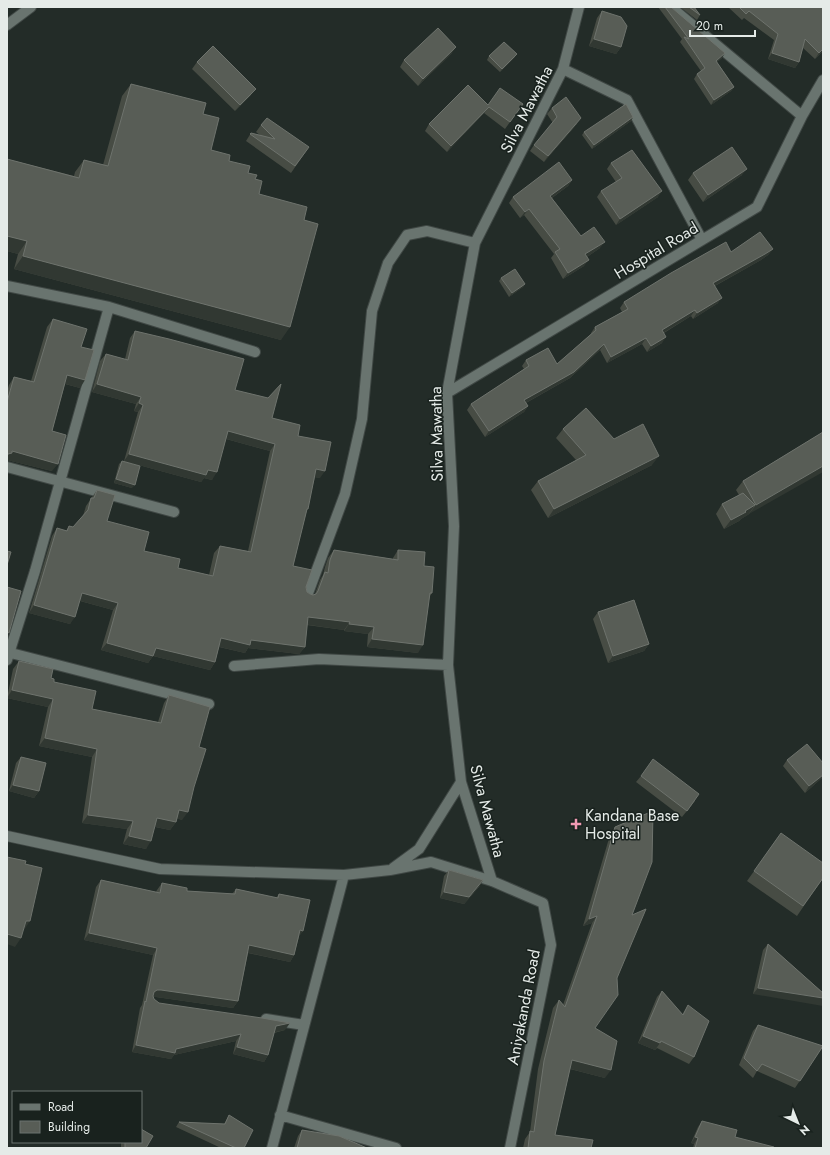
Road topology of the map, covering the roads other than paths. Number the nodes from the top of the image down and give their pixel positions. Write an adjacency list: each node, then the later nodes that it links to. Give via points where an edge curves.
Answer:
1 (31, 7): 4 (street)
2 (579, 7): 5 (street, Silva Mawatha)
3 (671, 7): 7 (street)
4 (7, 25)
5 (563, 69): 8 (street, via 627,100); 9 (street, Silva Mawatha)
6 (823, 80): 7 (street, Hospital Road)
7 (802, 116): 8 (street, Hospital Road, via 757,207)
8 (702, 240): 13 (street, Hospital Road)
9 (475, 243): 13 (street, Silva Mawatha); 17 (street, via 427,231 407,235 388,264 372,312 362,419 345,494)
10 (7, 286): 11 (street)
11 (109, 308): 12 (street); 15 (street)
12 (256, 352)
13 (447, 394): 19 (street, Silva Mawatha, via 454,526)
14 (7, 467): 15 (street)
15 (60, 481): 16 (street); 18 (street)
16 (174, 512)
17 (308, 596)
18 (8, 655): 21 (street)
19 (448, 665): 20 (street, via 319,659); 22 (street, Silva Mawatha)
20 (234, 666)
21 (209, 704)
22 (461, 782): 24 (street, via 419,849); 26 (street, Silva Mawatha)
23 (7, 836): 25 (street, via 160,869)
24 (390, 870): 25 (street); 26 (street, via 431,862)
25 (344, 874): 28 (street)
26 (492, 881): 32 (street, Aniyakanda Road, via 543,903 551,945)
27 (257, 1018): 28 (street)
28 (304, 1025): 29 (street)
29 (280, 1115): 30 (street); 31 (street)
30 (272, 1148)
31 (396, 1148)
32 (510, 1148)

